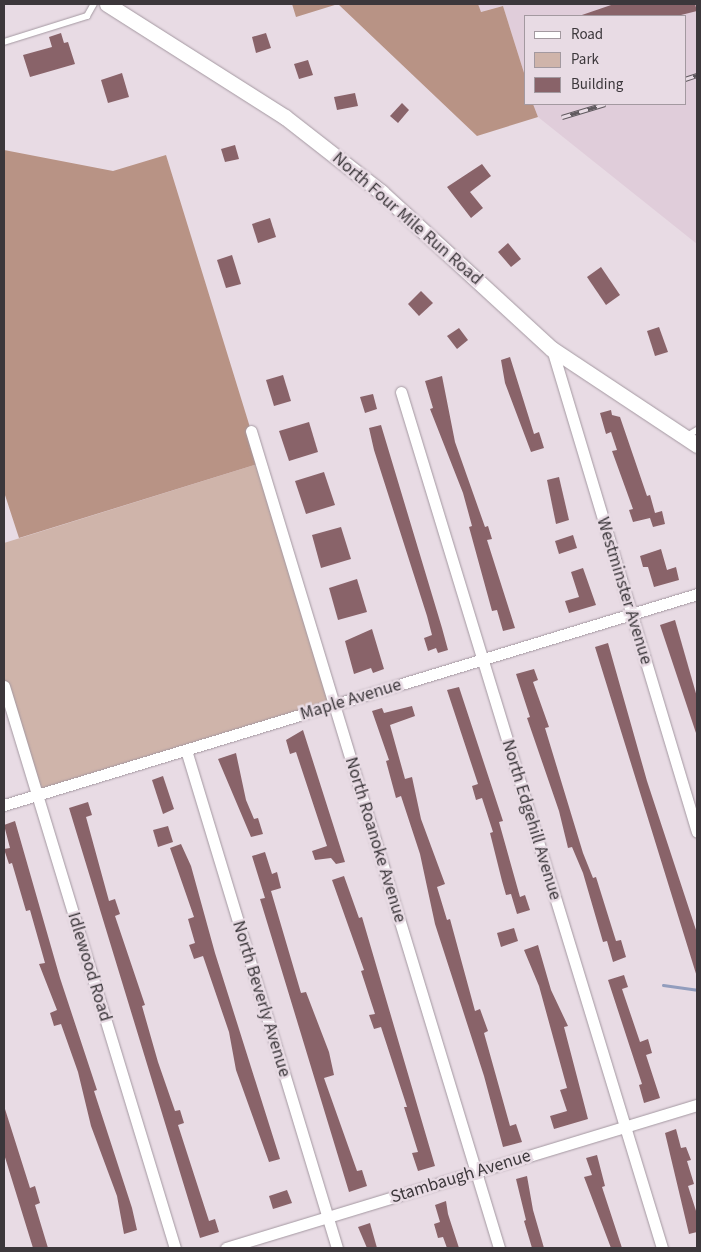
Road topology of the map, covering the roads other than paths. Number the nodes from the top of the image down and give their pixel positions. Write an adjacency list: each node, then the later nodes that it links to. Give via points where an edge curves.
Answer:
1 (94, 4): 3 (lane, via 87,16)
2 (107, 4): 4 (street, North Four Mile Run Road, via 255,97 347,163)
3 (4, 42)
4 (552, 349): 7 (street, North Four Mile Run Road); 9 (street, Westminster Avenue)
5 (401, 392): 10 (street, North Edgehill Avenue)
6 (251, 431): 12 (street, North Roanoke Avenue)
7 (693, 437)
8 (697, 594): 9 (street, Maple Avenue)
9 (631, 614): 10 (street, Maple Avenue); 16 (street, Westminster Avenue)
10 (483, 659): 12 (street, Maple Avenue); 18 (street, North Edgehill Avenue)
11 (4, 686): 14 (street, Idlewood Road)
12 (334, 704): 13 (street, Maple Avenue); 19 (street, North Roanoke Avenue)
13 (186, 750): 14 (street, Maple Avenue); 20 (street, North Beverly Avenue)
14 (37, 795): 15 (street, Maple Avenue); 21 (street, Idlewood Road)
15 (4, 805)
16 (697, 832)
17 (697, 1105): 18 (street, Stambaugh Avenue)
18 (625, 1127): 19 (street, Stambaugh Avenue); 25 (street, North Edgehill Avenue)
19 (476, 1172): 20 (street, Stambaugh Avenue); 24 (street, North Roanoke Avenue)
20 (328, 1217): 22 (street, Stambaugh Avenue); 23 (street, North Beverly Avenue)
21 (175, 1248)
22 (226, 1248)
23 (337, 1248)
24 (499, 1248)
25 (662, 1248)

